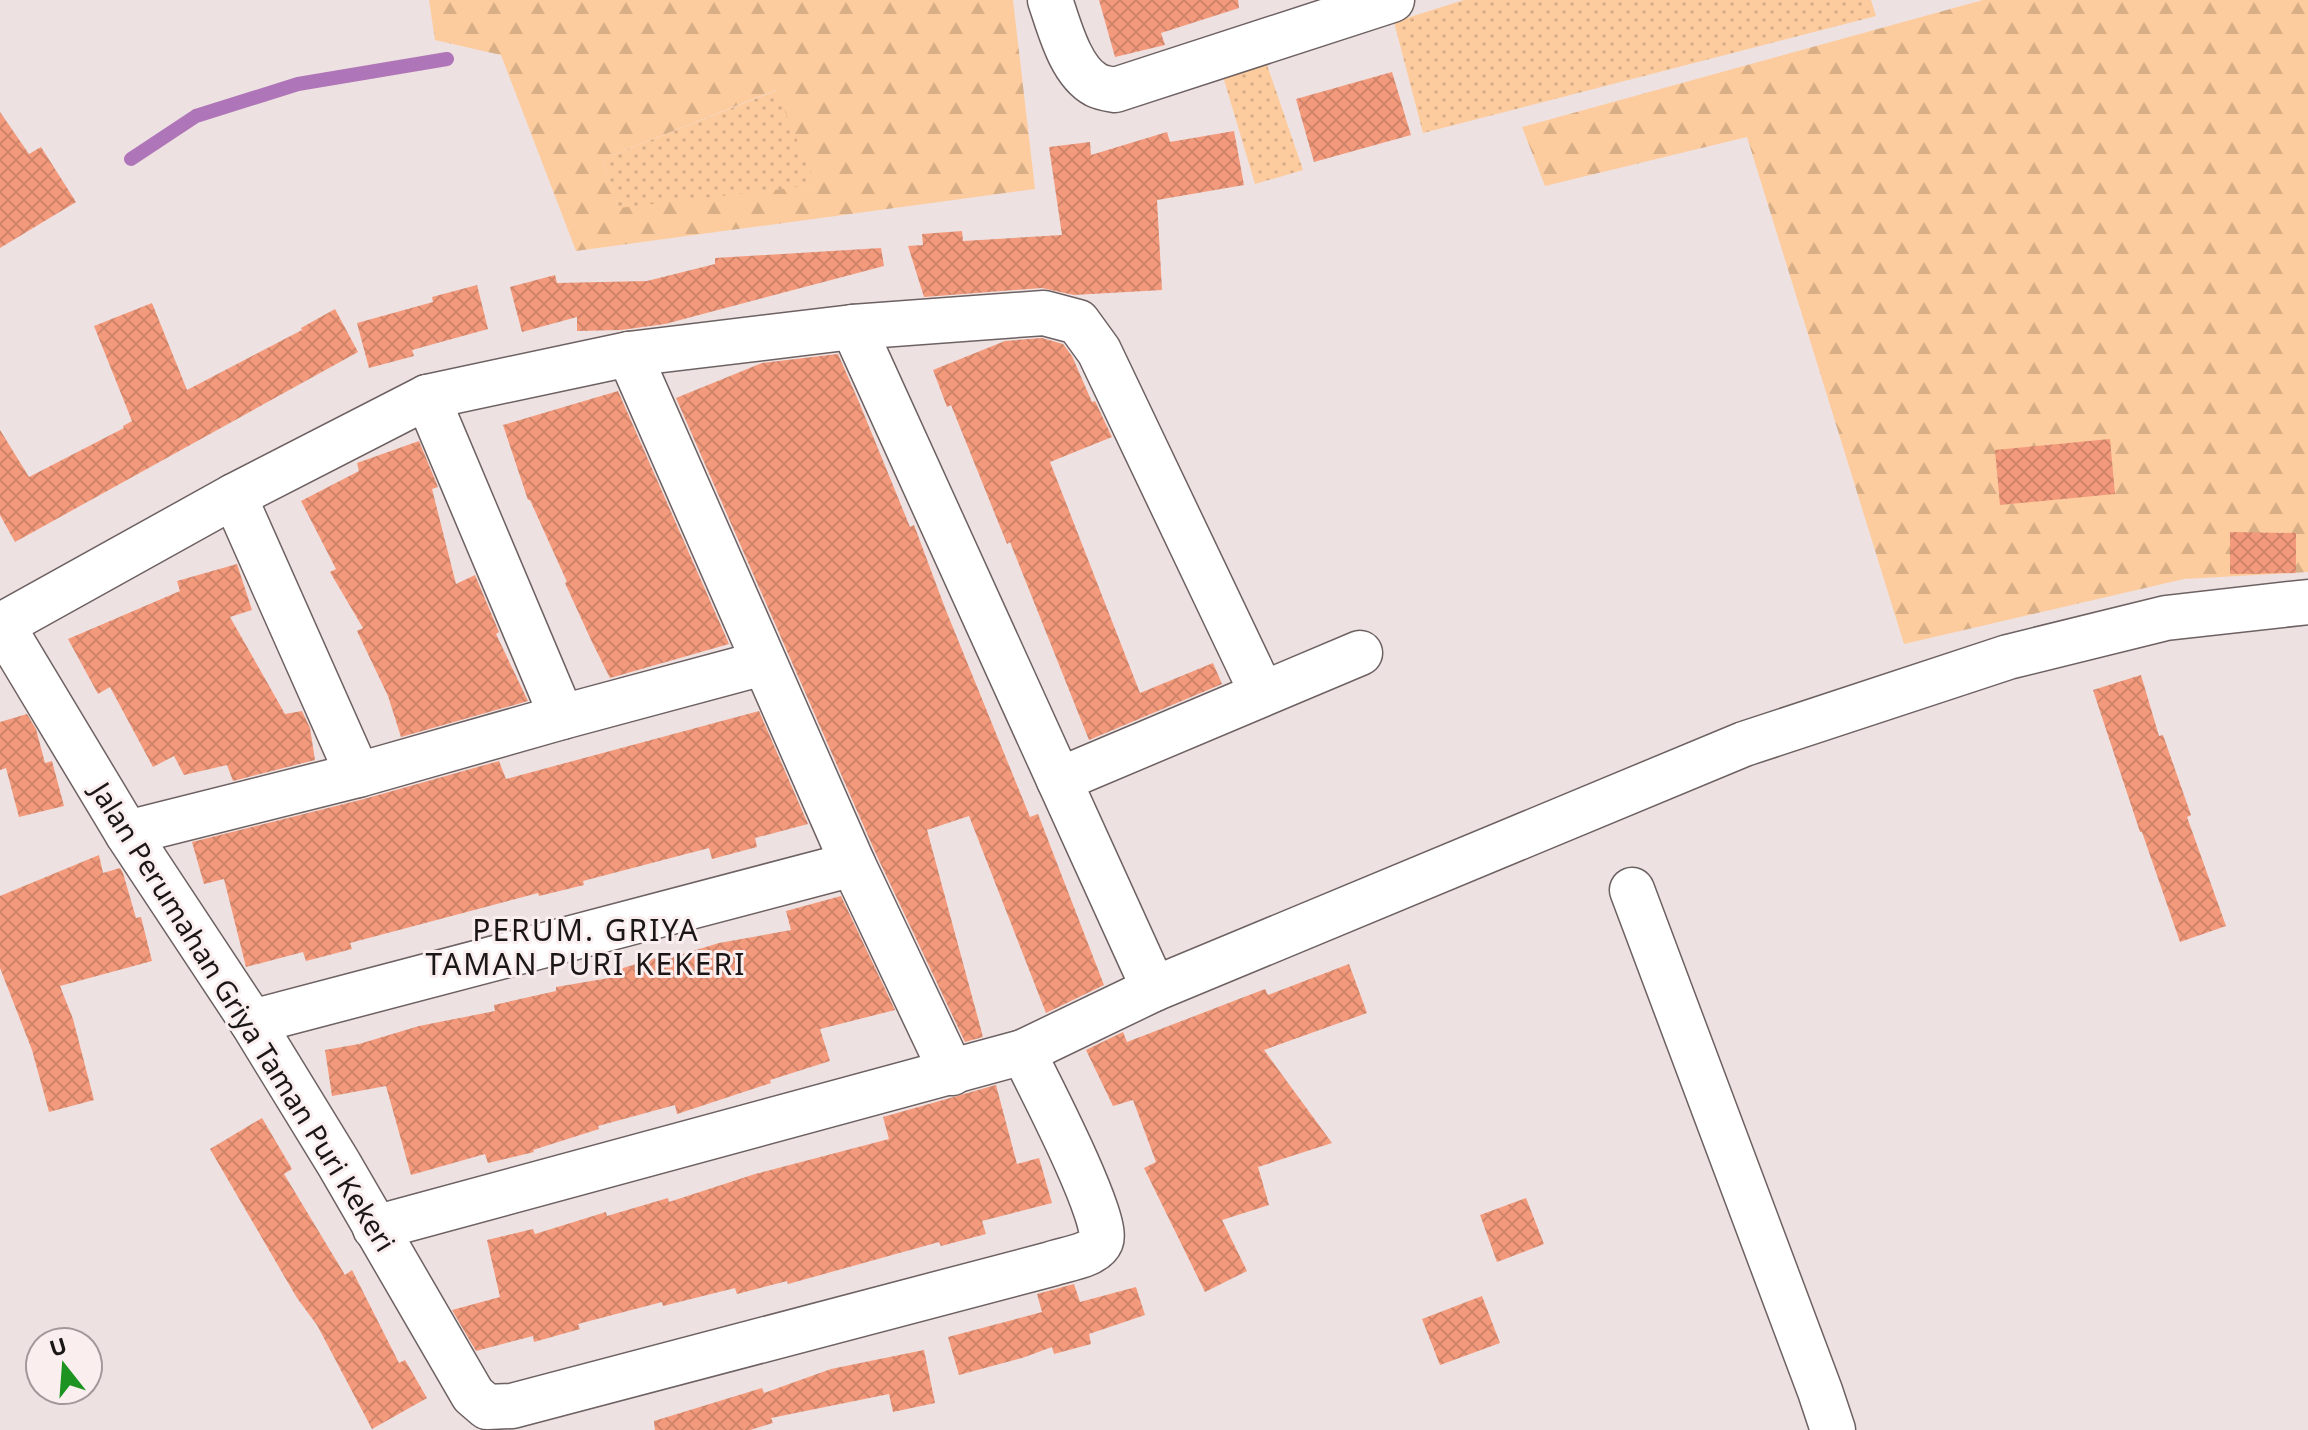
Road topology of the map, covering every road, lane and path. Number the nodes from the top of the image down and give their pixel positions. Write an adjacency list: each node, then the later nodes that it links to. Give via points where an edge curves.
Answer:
1 (1050, 0): 2 (street, via 1064,43 1084,76 1115,90)
2 (1392, 0)
3 (853, 327): 4 (street); 11 (street, via 1044,313 1078,322 1099,351); 14 (street)
4 (629, 354): 5 (street); 10 (street)
5 (427, 397): 6 (street); 12 (street)
6 (234, 496): 8 (street); 13 (street)
7 (2308, 602): 18 (street, via 2166,618 2008,657 1744,744)
8 (1, 626): 15 (street, Jalan Perumahan Griya Taman Puri Kekeri)
9 (1360, 653): 11 (street)
10 (763, 663): 12 (street); 16 (street)
11 (1262, 693): 14 (street)
12 (562, 717): 13 (street)
13 (358, 775): 15 (street)
14 (1059, 780): 18 (street)
15 (127, 833): 19 (street, Jalan Perumahan Griya Taman Puri Kekeri)
16 (853, 864): 19 (street); 21 (street)
17 (1632, 890): 23 (street)
18 (1154, 989): 20 (street)
19 (252, 1022): 22 (street, Jalan Perumahan Griya Taman Puri Kekeri)
20 (1023, 1052): 21 (street); 22 (street, Jalan Perumahan Griya Taman Puri Kekeri, via 1102,1227 1098,1247 1036,1268 512,1406 487,1407 473,1395)
21 (952, 1073): 22 (street)
22 (375, 1228)
23 (1833, 1430)

